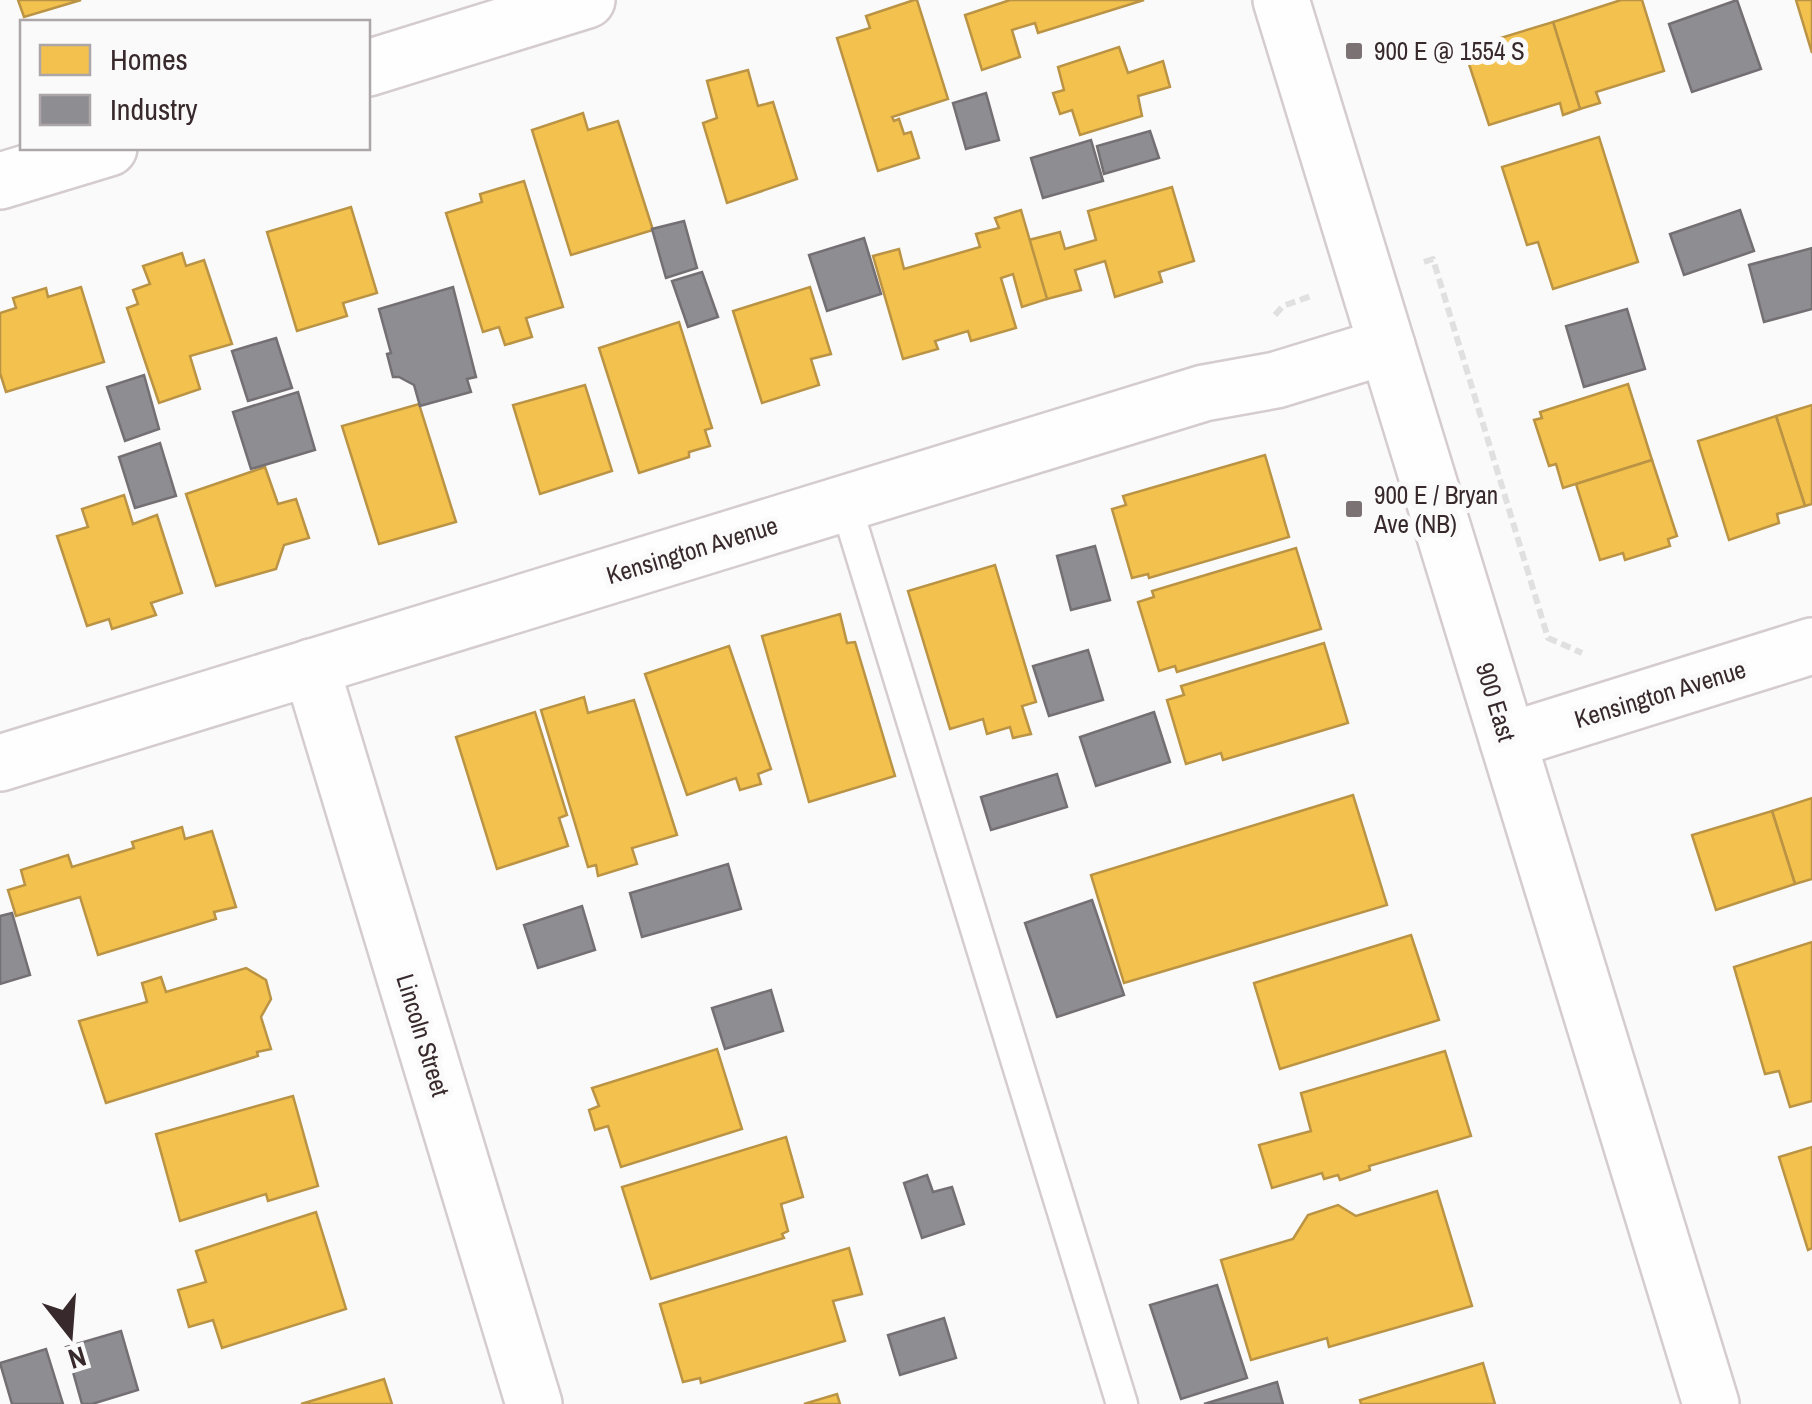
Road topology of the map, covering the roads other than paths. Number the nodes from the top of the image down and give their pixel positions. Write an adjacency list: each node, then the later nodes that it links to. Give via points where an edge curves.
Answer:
1 (587, 0): 3 (street)
2 (1281, 0): 6 (street, 900 East)
3 (370, 67)
4 (102, 150): 5 (street)
5 (0, 181)
6 (1387, 346): 7 (street, Kensington Avenue, via 1276,380 1204,393); 10 (street, 900 East)
7 (845, 502): 9 (street, Kensington Avenue); 13 (lane)
8 (1812, 646): 10 (street, Kensington Avenue)
9 (311, 667): 11 (street, Kensington Avenue); 12 (street, Lincoln Street)
10 (1508, 741): 14 (street, 900 East)
11 (0, 762)
12 (534, 1404)
13 (1122, 1404)
14 (1711, 1404)

